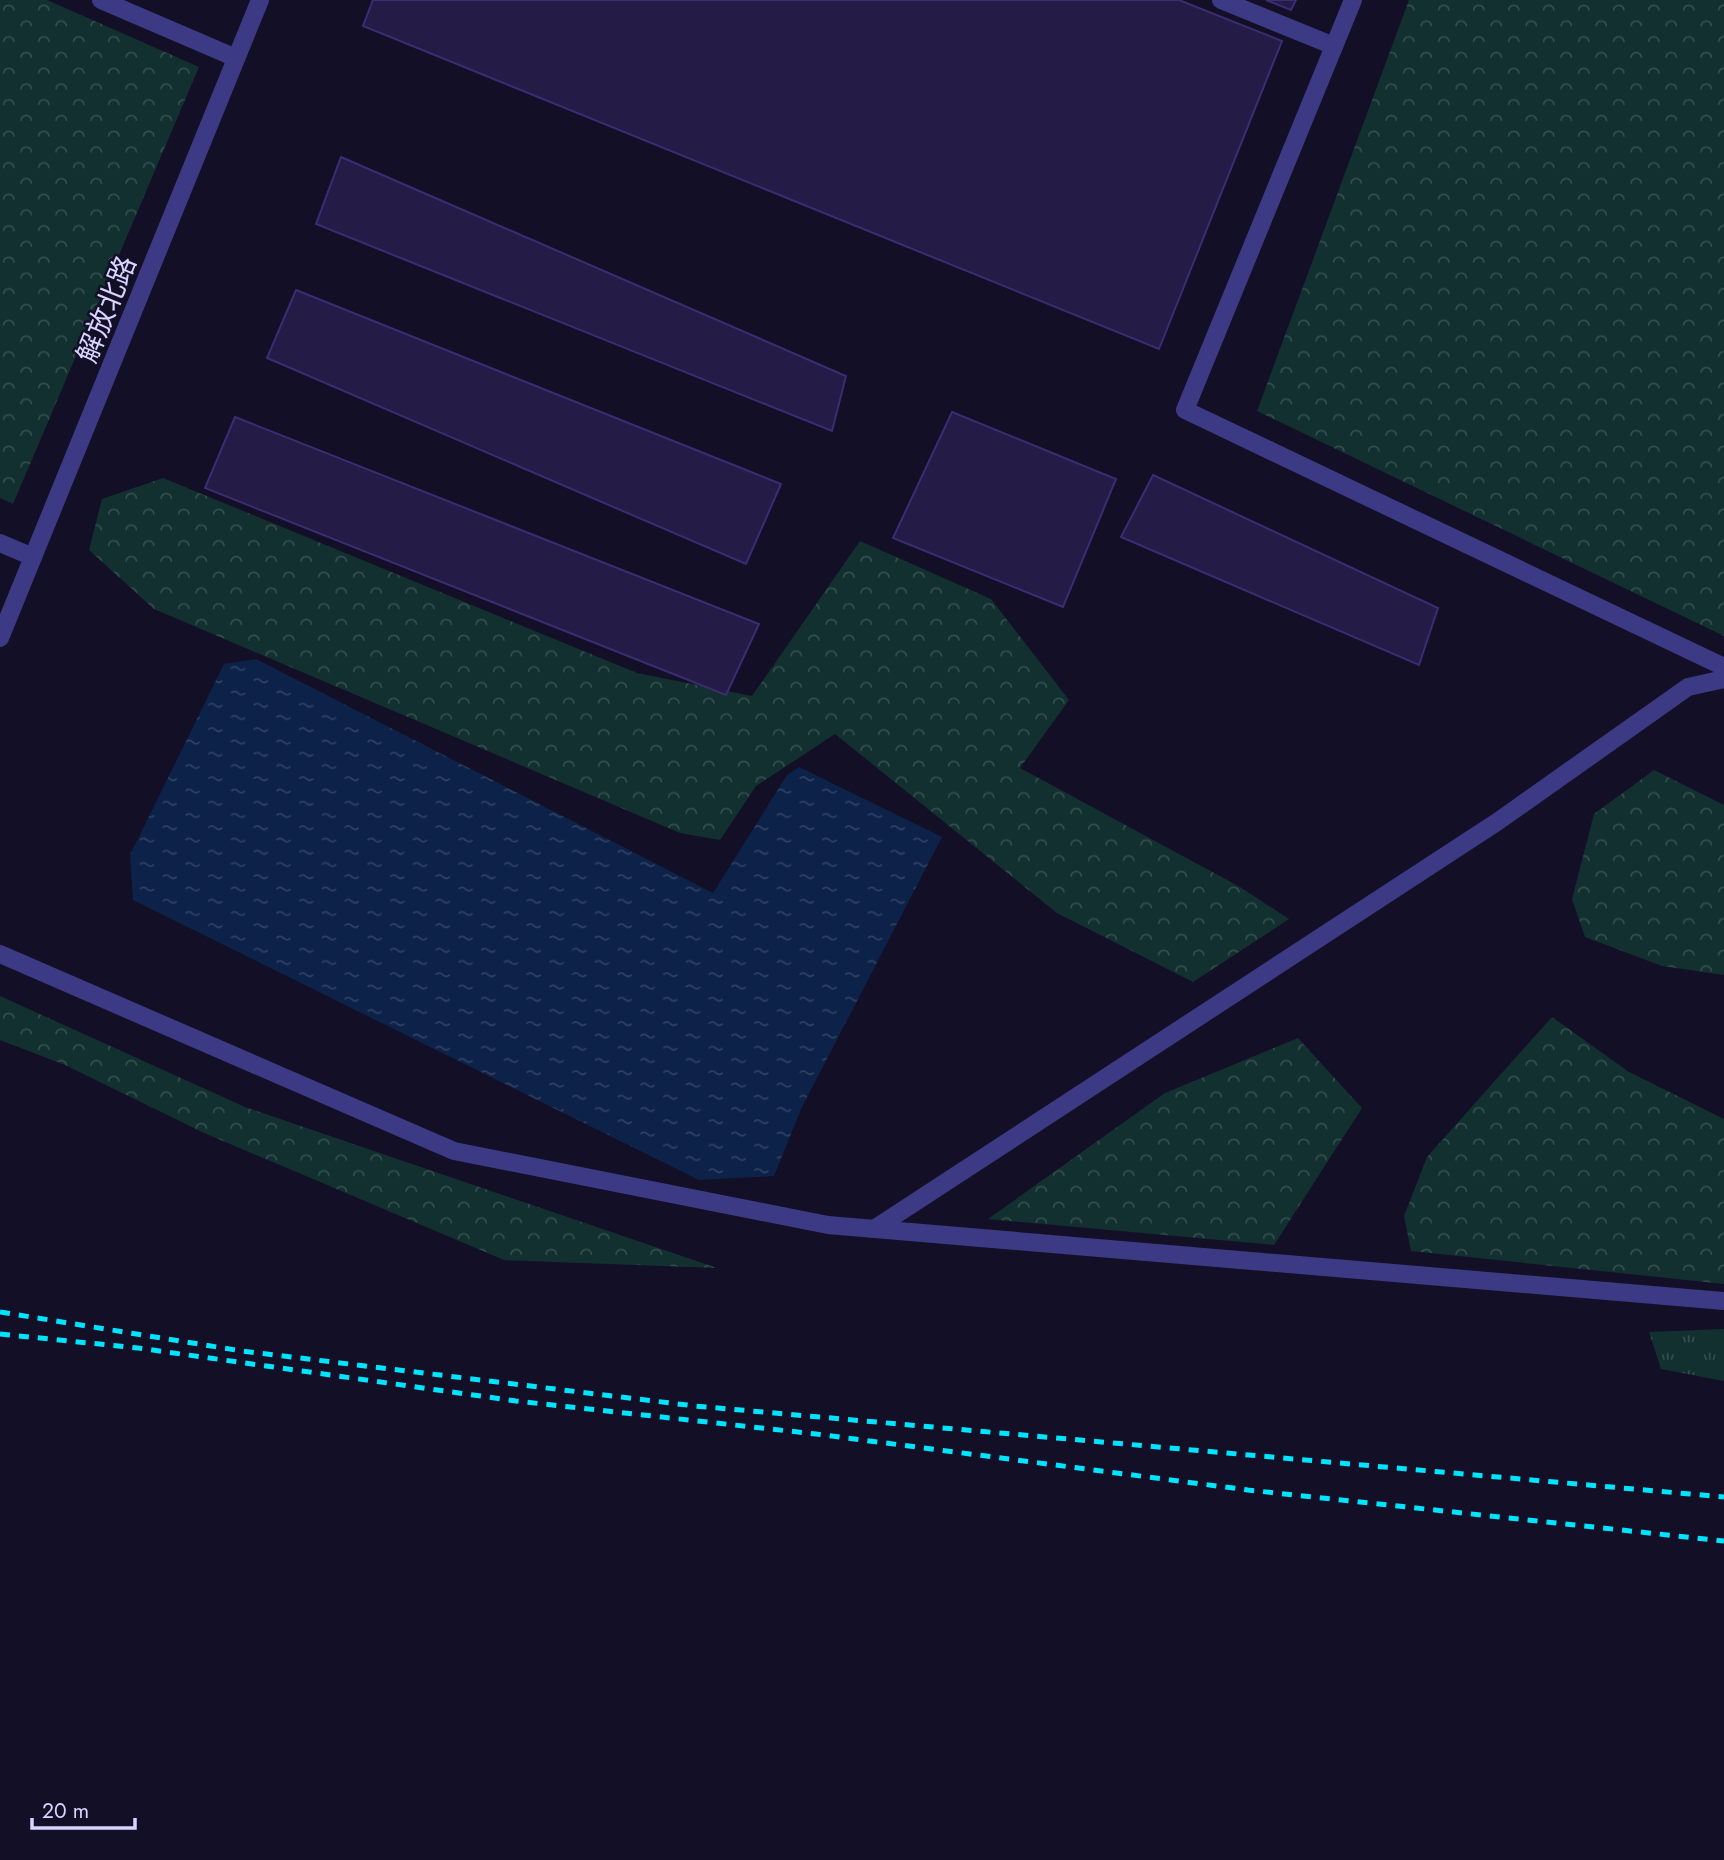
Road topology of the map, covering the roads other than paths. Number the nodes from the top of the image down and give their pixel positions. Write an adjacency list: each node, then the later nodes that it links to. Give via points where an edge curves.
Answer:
1 (101, 0): 6 (street)
2 (260, 0): 6 (street, 解放北路)
3 (1222, 0): 5 (street)
4 (1353, 0): 5 (street)
5 (1334, 46): 10 (street, via 1185,410)
6 (236, 58): 8 (street, 解放北路)
7 (0, 543): 8 (street)
8 (33, 557): 9 (street, 解放北路)
9 (0, 638)
10 (1724, 667)
11 (1724, 679): 13 (street, via 1688,687 1497,822)
12 (0, 954): 13 (street, via 454,1151 828,1225)
13 (874, 1229): 14 (street)
14 (1724, 1301)

